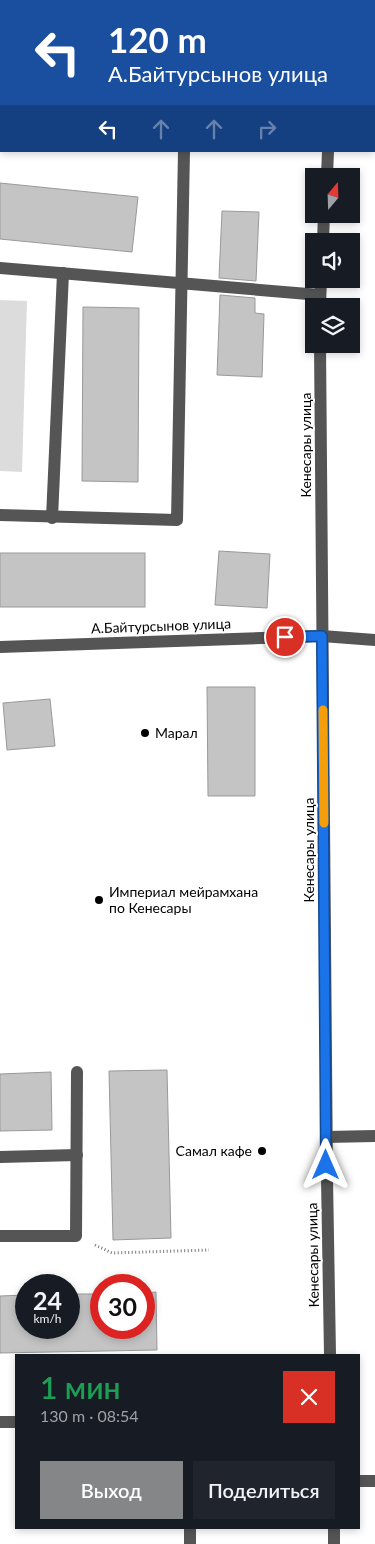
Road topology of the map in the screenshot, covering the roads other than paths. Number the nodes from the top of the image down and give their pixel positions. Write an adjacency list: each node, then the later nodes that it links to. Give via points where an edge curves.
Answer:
1 (184, 152): 6 (street)
2 (328, 152): 3 (street)
3 (327, 168)
4 (0, 268): 5 (street)
5 (63, 273): 6 (street); 10 (street)
6 (181, 284): 7 (street); 10 (street, via 177,520)
7 (305, 299)
8 (320, 353): 11 (street, Кенесары улица)
9 (0, 515): 10 (street)
10 (52, 518)
11 (322, 636): 12 (street, А.Байтурсынов улица); 13 (street, А.Байтурсынов улица); 16 (street, Кенесары улица)
12 (375, 640)
13 (0, 647)
14 (77, 1072): 17 (street)
15 (375, 1136): 16 (street)
16 (326, 1137): 20 (street, Кенесары улица)
17 (77, 1155): 18 (street); 19 (street, via 76,1236)
18 (0, 1157)
19 (0, 1236)
20 (330, 1354)
21 (0, 1422): 22 (street)
22 (15, 1422)
23 (360, 1481): 24 (street)
24 (375, 1482)
25 (190, 1529): 27 (street)
26 (334, 1529): 28 (street)
27 (190, 1544)
28 (334, 1544)

